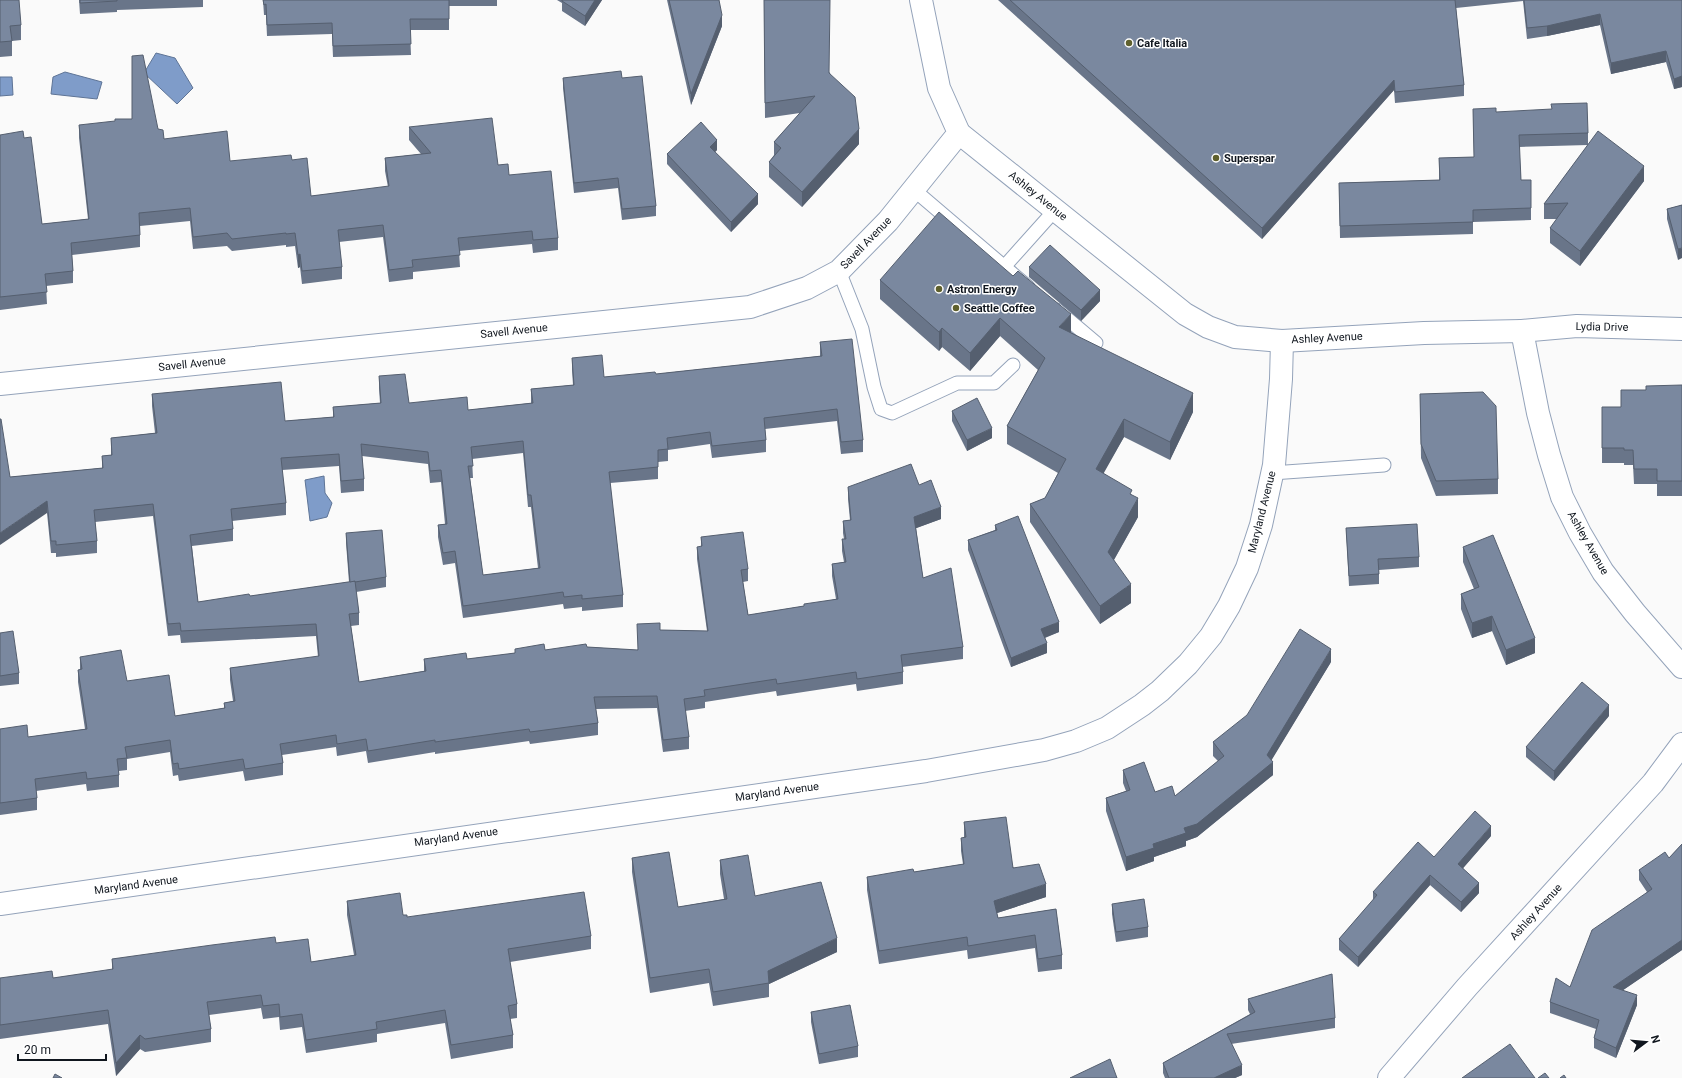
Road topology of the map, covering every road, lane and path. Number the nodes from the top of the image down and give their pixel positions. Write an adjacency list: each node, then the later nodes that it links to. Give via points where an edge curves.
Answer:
1 (921, 0): 2 (street, Ashley Avenue, via 939,88)
2 (959, 133): 3 (street, Savell Avenue); 4 (street, Ashley Avenue)
3 (913, 189): 5 (lane); 6 (street, Savell Avenue, via 888,221)
4 (1056, 210): 5 (lane); 11 (street, Ashley Avenue, via 1185,314 1234,337)
5 (1004, 268): 7 (lane)
6 (839, 271): 13 (lane, via 862,328 874,386 882,409 892,413 957,383 994,383); 14 (street, Savell Avenue, via 807,288 750,307)
7 (1035, 293)
8 (1047, 303): 12 (lane)
9 (1682, 329): 10 (street, Lydia Drive, via 1577,326)
10 (1522, 331): 11 (street, Ashley Avenue, via 1424,333); 17 (street, Ashley Avenue, via 1538,412 1562,497 1603,572)
11 (1282, 341): 16 (street, Maryland Avenue)
12 (1096, 343)
13 (1013, 365)
14 (0, 384)
15 (1384, 465): 16 (lane)
16 (1272, 473): 19 (street, Maryland Avenue, via 1261,526 1247,568 1229,606 1210,636 1188,664 1160,691 1107,728 1076,741 1044,750 926,771)
17 (1682, 667)
18 (1682, 744): 20 (street, Ashley Avenue, via 1653,783 1467,987)
19 (0, 904)
20 (1389, 1078)

